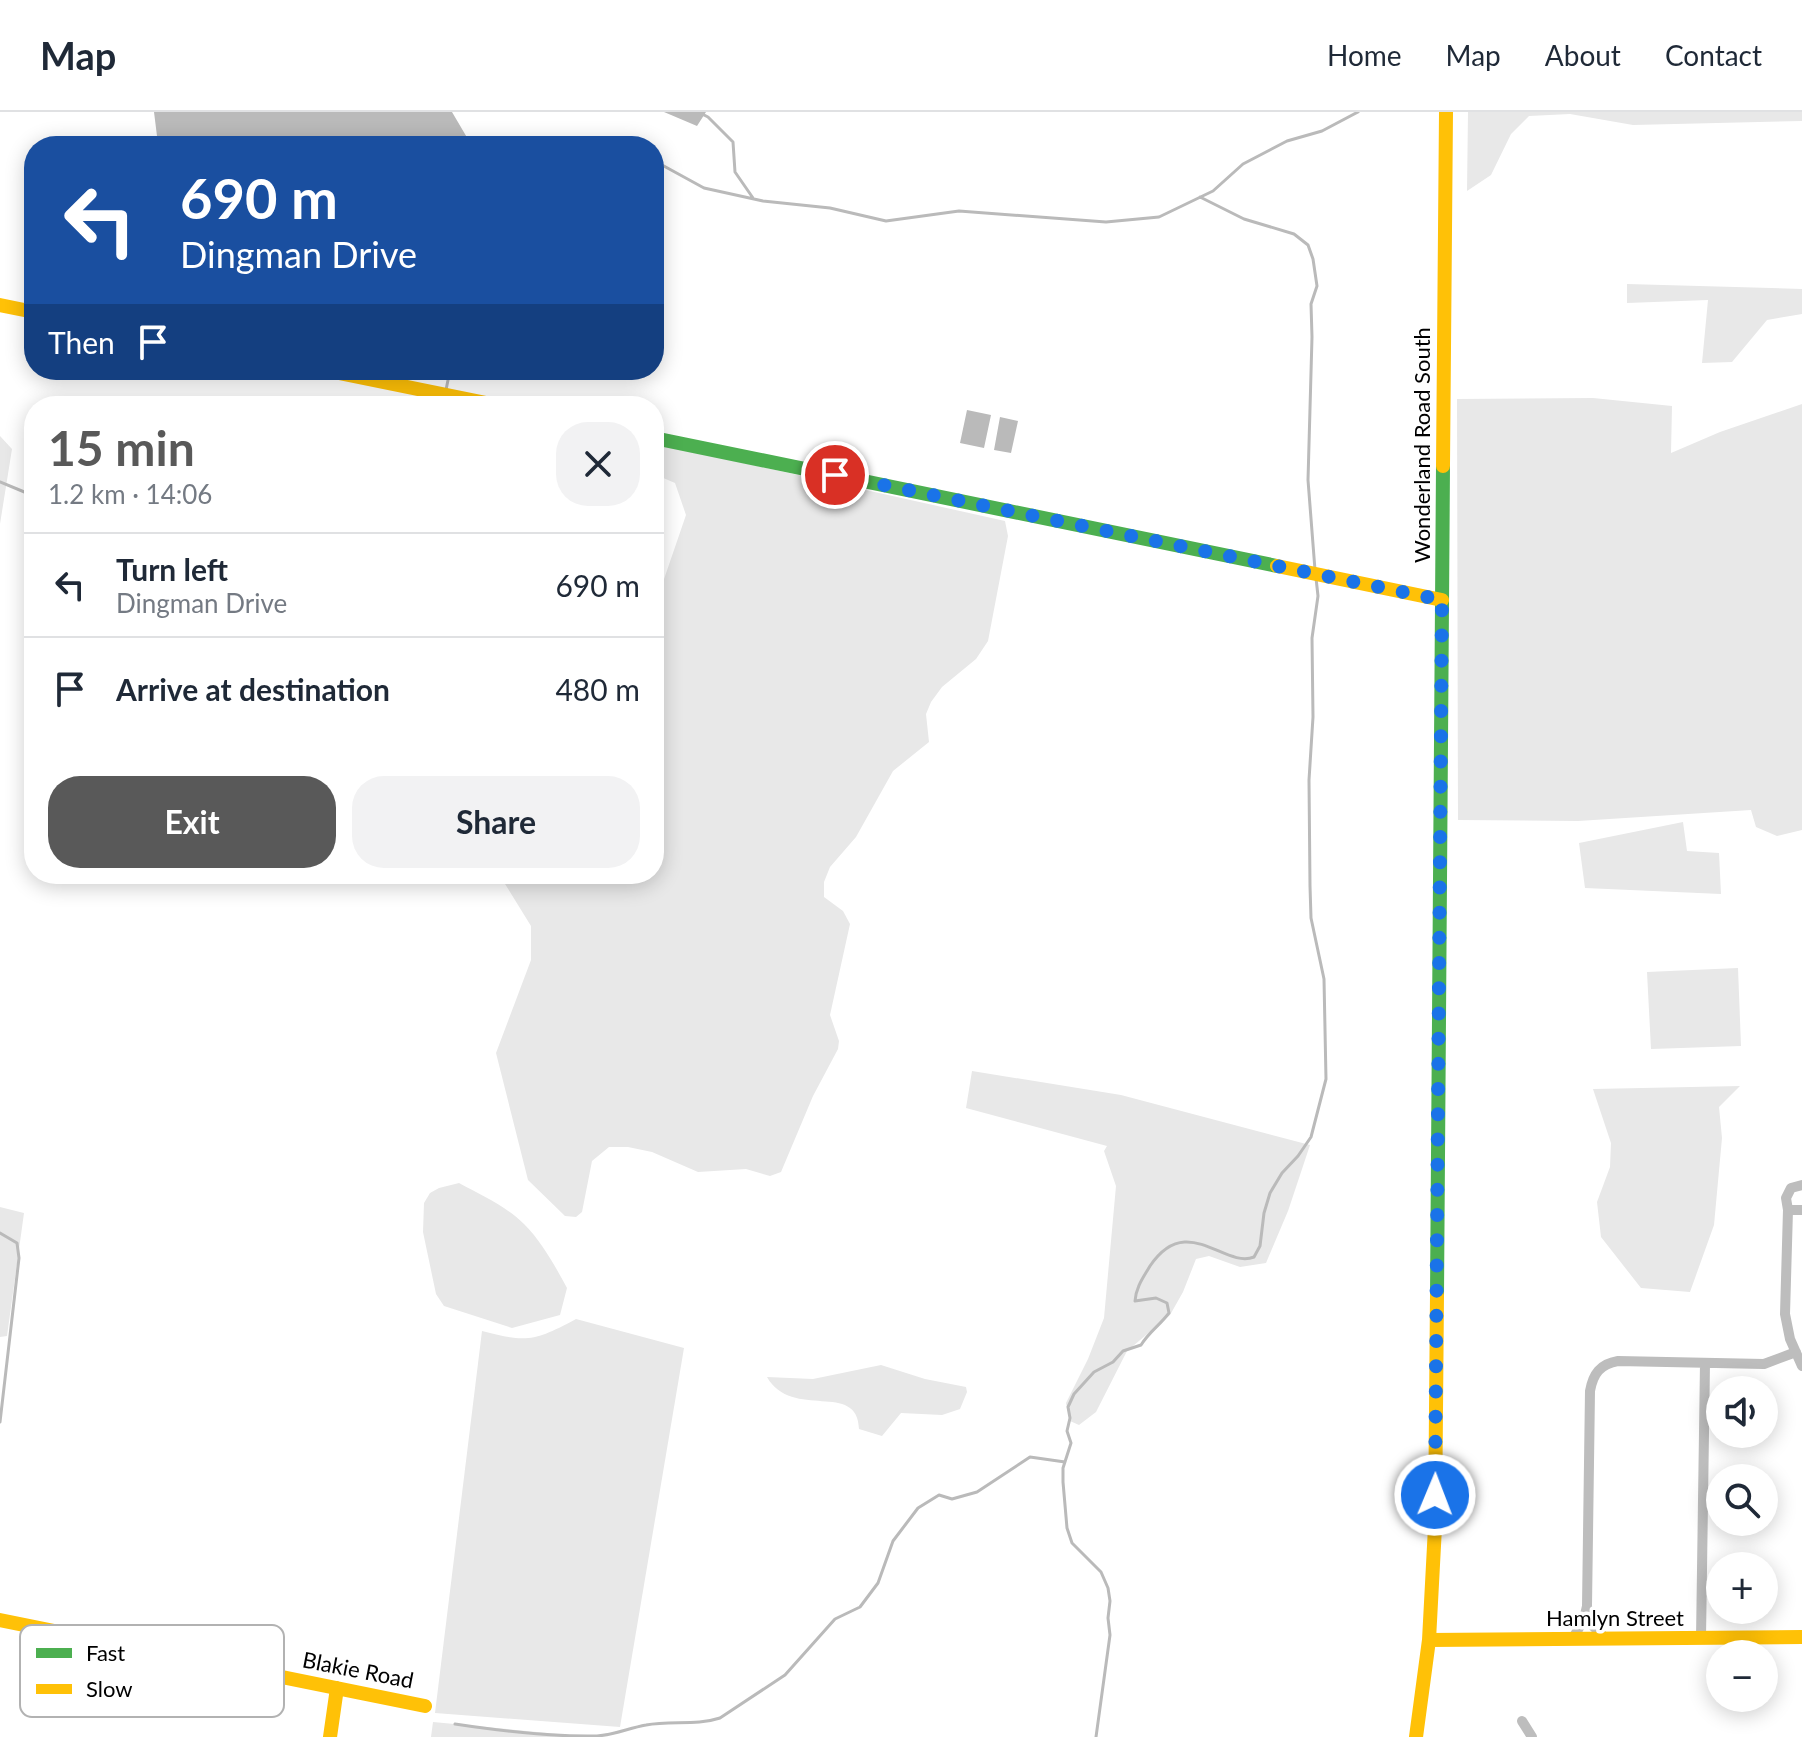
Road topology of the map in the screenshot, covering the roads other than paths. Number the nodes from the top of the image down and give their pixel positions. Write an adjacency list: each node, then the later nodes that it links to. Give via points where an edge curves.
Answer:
1 (1446, 113): 7 (street, Wonderland Road South)
2 (0, 305): 3 (street)
3 (24, 310)
4 (374, 380): 5 (street)
5 (452, 396)
6 (664, 440): 7 (street)
7 (1442, 600): 19 (street, Wonderland Road South, via 1435,1527)
8 (1802, 1185): 9 (street, via 1787,1193)
9 (1788, 1210): 10 (street); 11 (street, via 1785,1314)
10 (1802, 1210)
11 (1796, 1352): 12 (street, via 1764,1364); 13 (street)
12 (1705, 1363): 14 (street, via 1618,1361 1601,1367 1592,1379); 18 (street)
13 (1802, 1366)
14 (1587, 1606): 20 (street); 21 (street, via 1593,1626)
15 (0, 1620): 16 (street, Blakie Road)
16 (25, 1625)
17 (1802, 1637): 18 (street, Hamlyn Street)
18 (1701, 1639): 21 (street, Hamlyn Street)
19 (1429, 1640): 20 (street, Hamlyn Street); 27 (street, Wonderland Road South)
20 (1572, 1640): 21 (street, Hamlyn Street)
21 (1607, 1640)
22 (284, 1677): 23 (street, Blakie Road)
23 (337, 1688): 24 (street, Blakie Road); 26 (street)
24 (425, 1706)
25 (1522, 1721): 28 (street)
26 (330, 1737)
27 (1416, 1737)
28 (1532, 1737)

